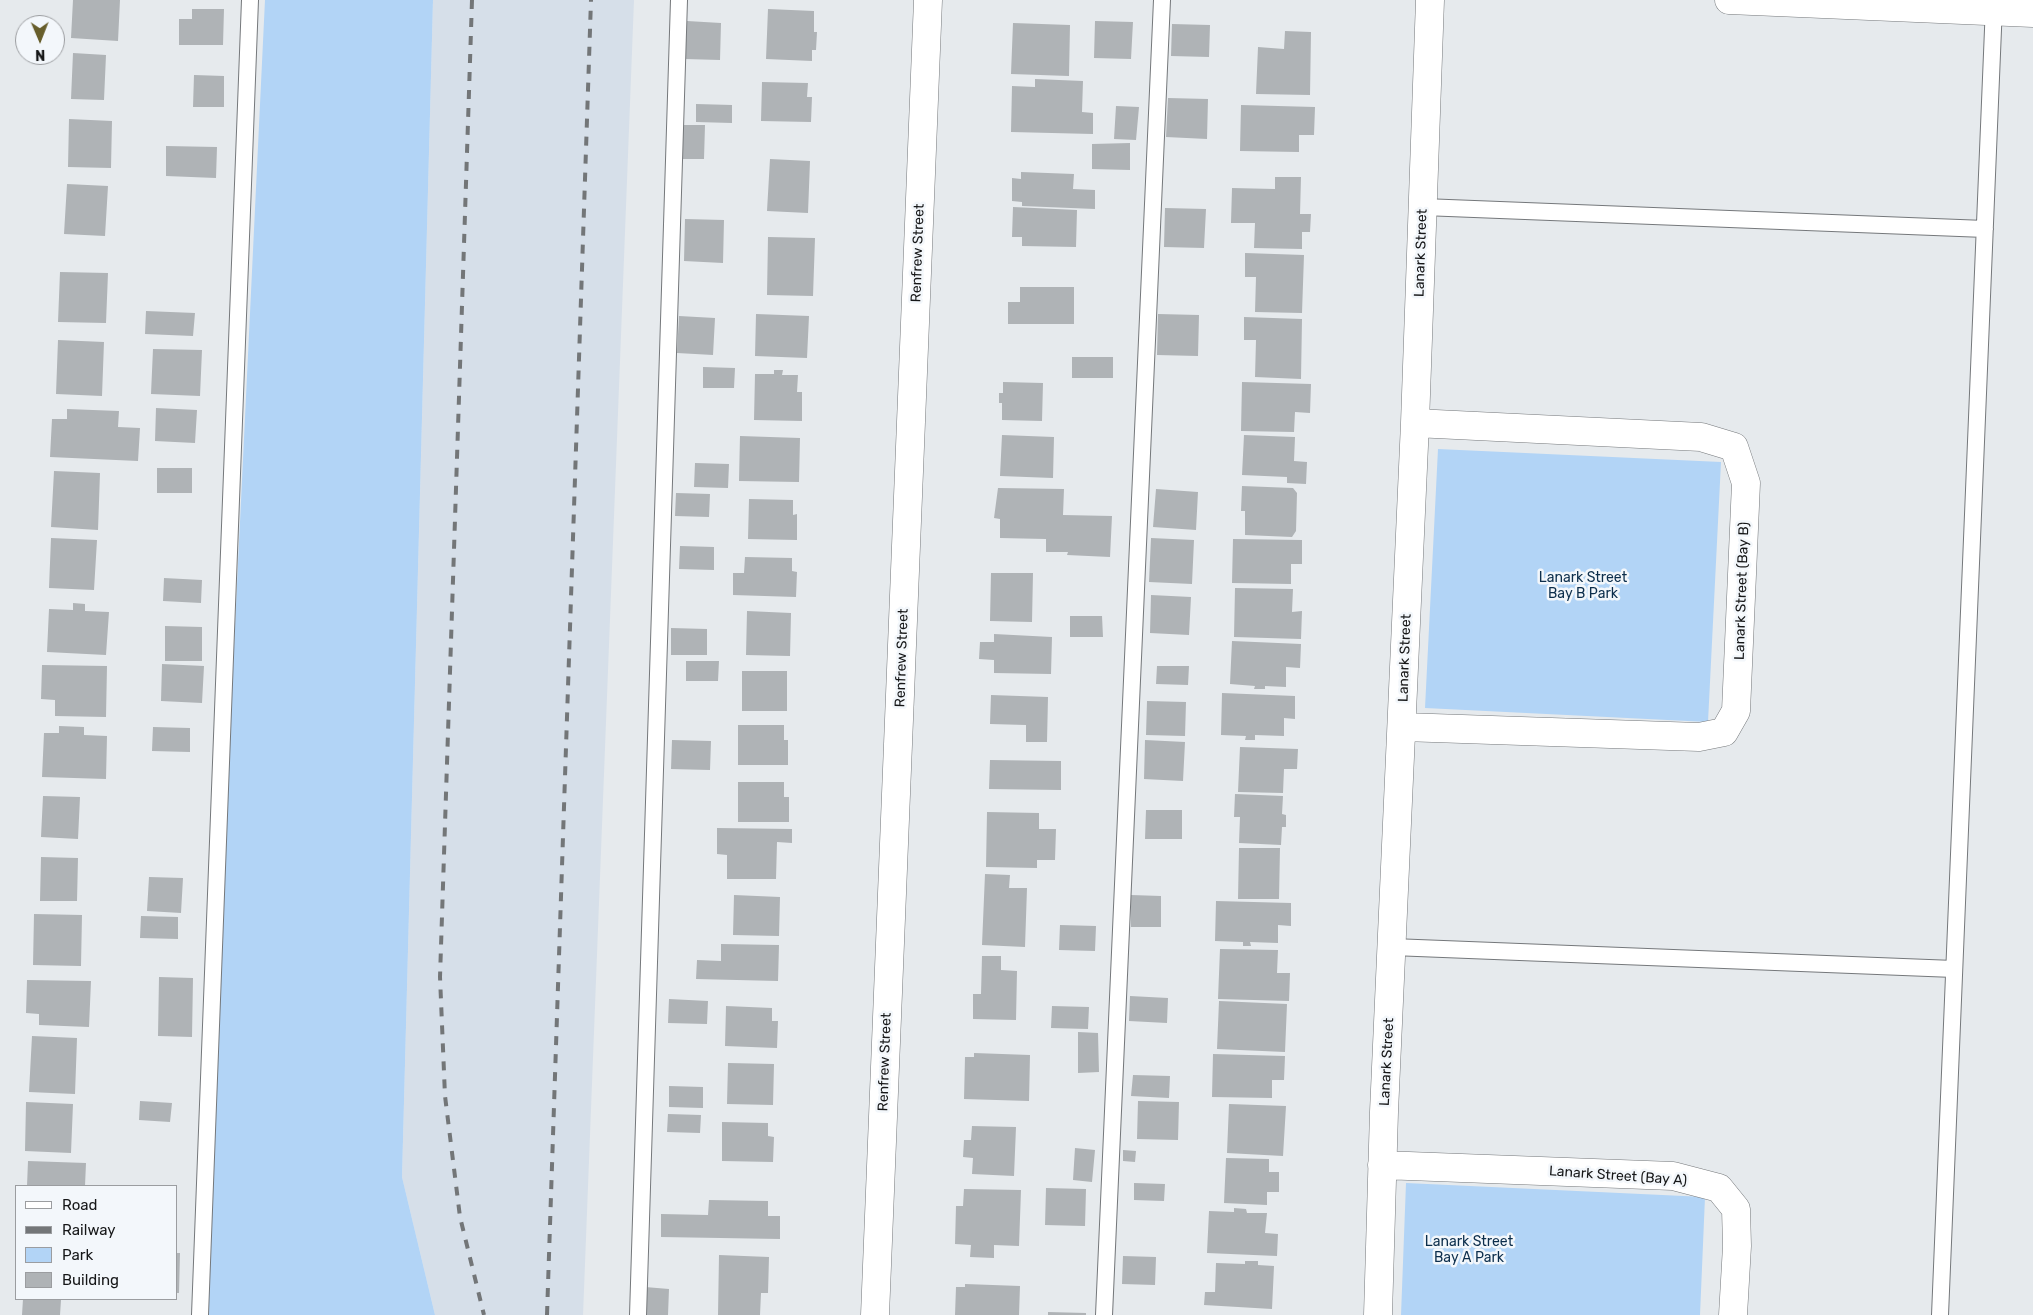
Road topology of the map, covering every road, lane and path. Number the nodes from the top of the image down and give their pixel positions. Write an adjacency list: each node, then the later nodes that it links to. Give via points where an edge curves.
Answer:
1 (250, 0): 16 (lane)
2 (679, 0): 17 (lane)
3 (928, 0): 18 (street, Renfrew Street)
4 (1162, 0): 19 (lane)
5 (1430, 0): 9 (street, Lanark Street)
6 (1729, 0): 7 (street)
7 (1994, 6): 8 (street); 10 (lane)
8 (2033, 13)
9 (1423, 207): 10 (lane); 11 (street, Lanark Street)
10 (1985, 229): 14 (lane)
11 (1415, 423): 12 (street, Lanark Street); 12 (street, Lanark Street (Bay B), via 1701,437 1734,448 1746,482 1746,492 1736,711 1724,732 1700,737)
12 (1403, 728): 13 (street, Lanark Street)
13 (1392, 947): 14 (lane); 15 (street, Lanark Street)
14 (1954, 969): 22 (lane)
15 (1382, 1165): 20 (street, Lanark Street); 21 (street, Lanark Street (Bay A), via 1672,1176 1719,1188 1736,1209)
16 (200, 1315)
17 (638, 1315)
18 (875, 1315)
19 (1104, 1315)
20 (1378, 1315)
21 (1732, 1315)
22 (1940, 1315)

